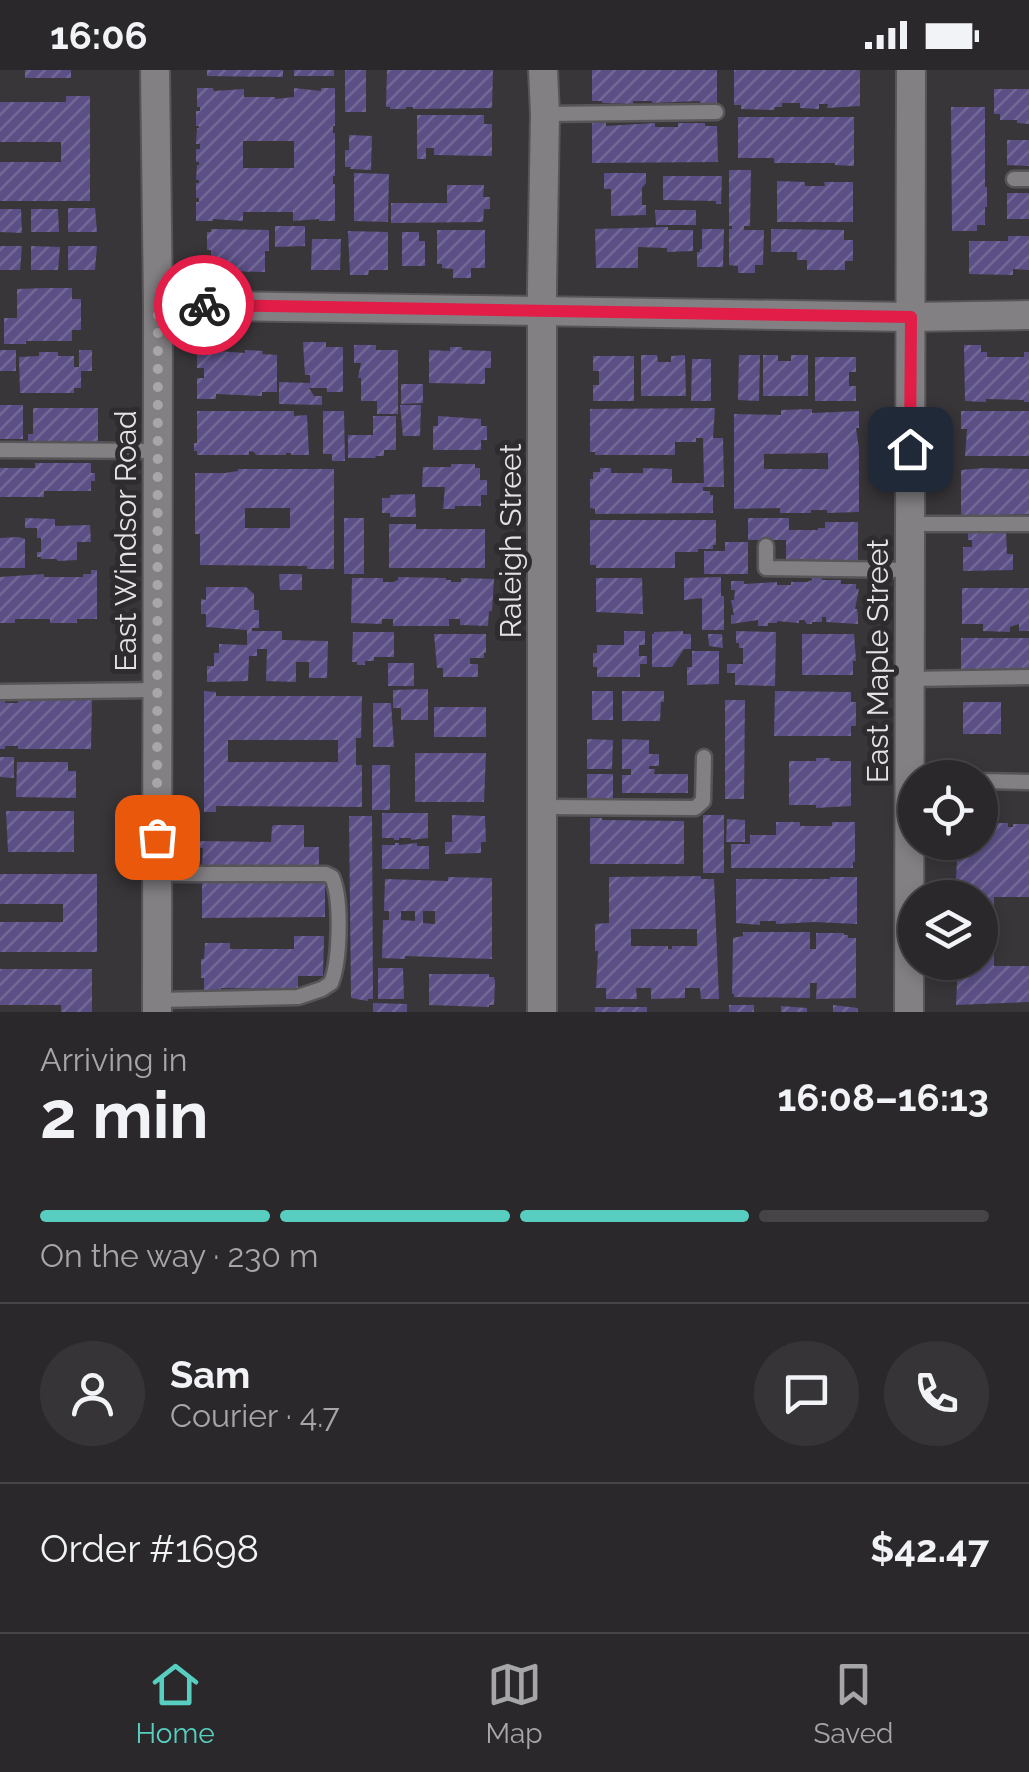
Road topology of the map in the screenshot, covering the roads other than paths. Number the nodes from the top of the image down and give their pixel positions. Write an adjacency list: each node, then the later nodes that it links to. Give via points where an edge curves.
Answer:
1 (155, 70): 6 (street, East Windsor Road)
2 (543, 70): 5 (street, Raleigh Street)
3 (911, 70): 9 (street, East Maple Street)
4 (716, 112): 5 (lane)
5 (545, 114): 7 (street, Raleigh Street)
6 (158, 305): 7 (street); 11 (street, East Windsor Road)
7 (543, 312): 9 (street); 24 (street, Raleigh Street)
8 (1029, 316): 9 (street)
9 (911, 317): 12 (street, East Maple Street)
10 (0, 450): 11 (lane)
11 (158, 451): 18 (street, East Windsor Road)
12 (910, 524): 13 (lane); 15 (street, East Maple Street)
13 (1029, 524)
14 (766, 546): 15 (lane, via 766,568)
15 (910, 570): 17 (street, East Maple Street)
16 (1029, 677): 17 (lane)
17 (910, 680): 21 (street, East Maple Street)
18 (157, 690): 19 (lane); 26 (street, East Windsor Road)
19 (0, 692)
20 (704, 757): 24 (lane, via 703,801 694,808)
21 (912, 760)
22 (998, 781): 23 (lane)
23 (1029, 782)
24 (542, 807): 28 (street, Raleigh Street)
25 (911, 860): 29 (street, East Maple Street)
26 (157, 874): 27 (street, East Windsor Road); 27 (lane, via 326,874 337,889 338,954 331,983 298,997)
27 (157, 1006)
28 (542, 1012)
29 (909, 1012)

